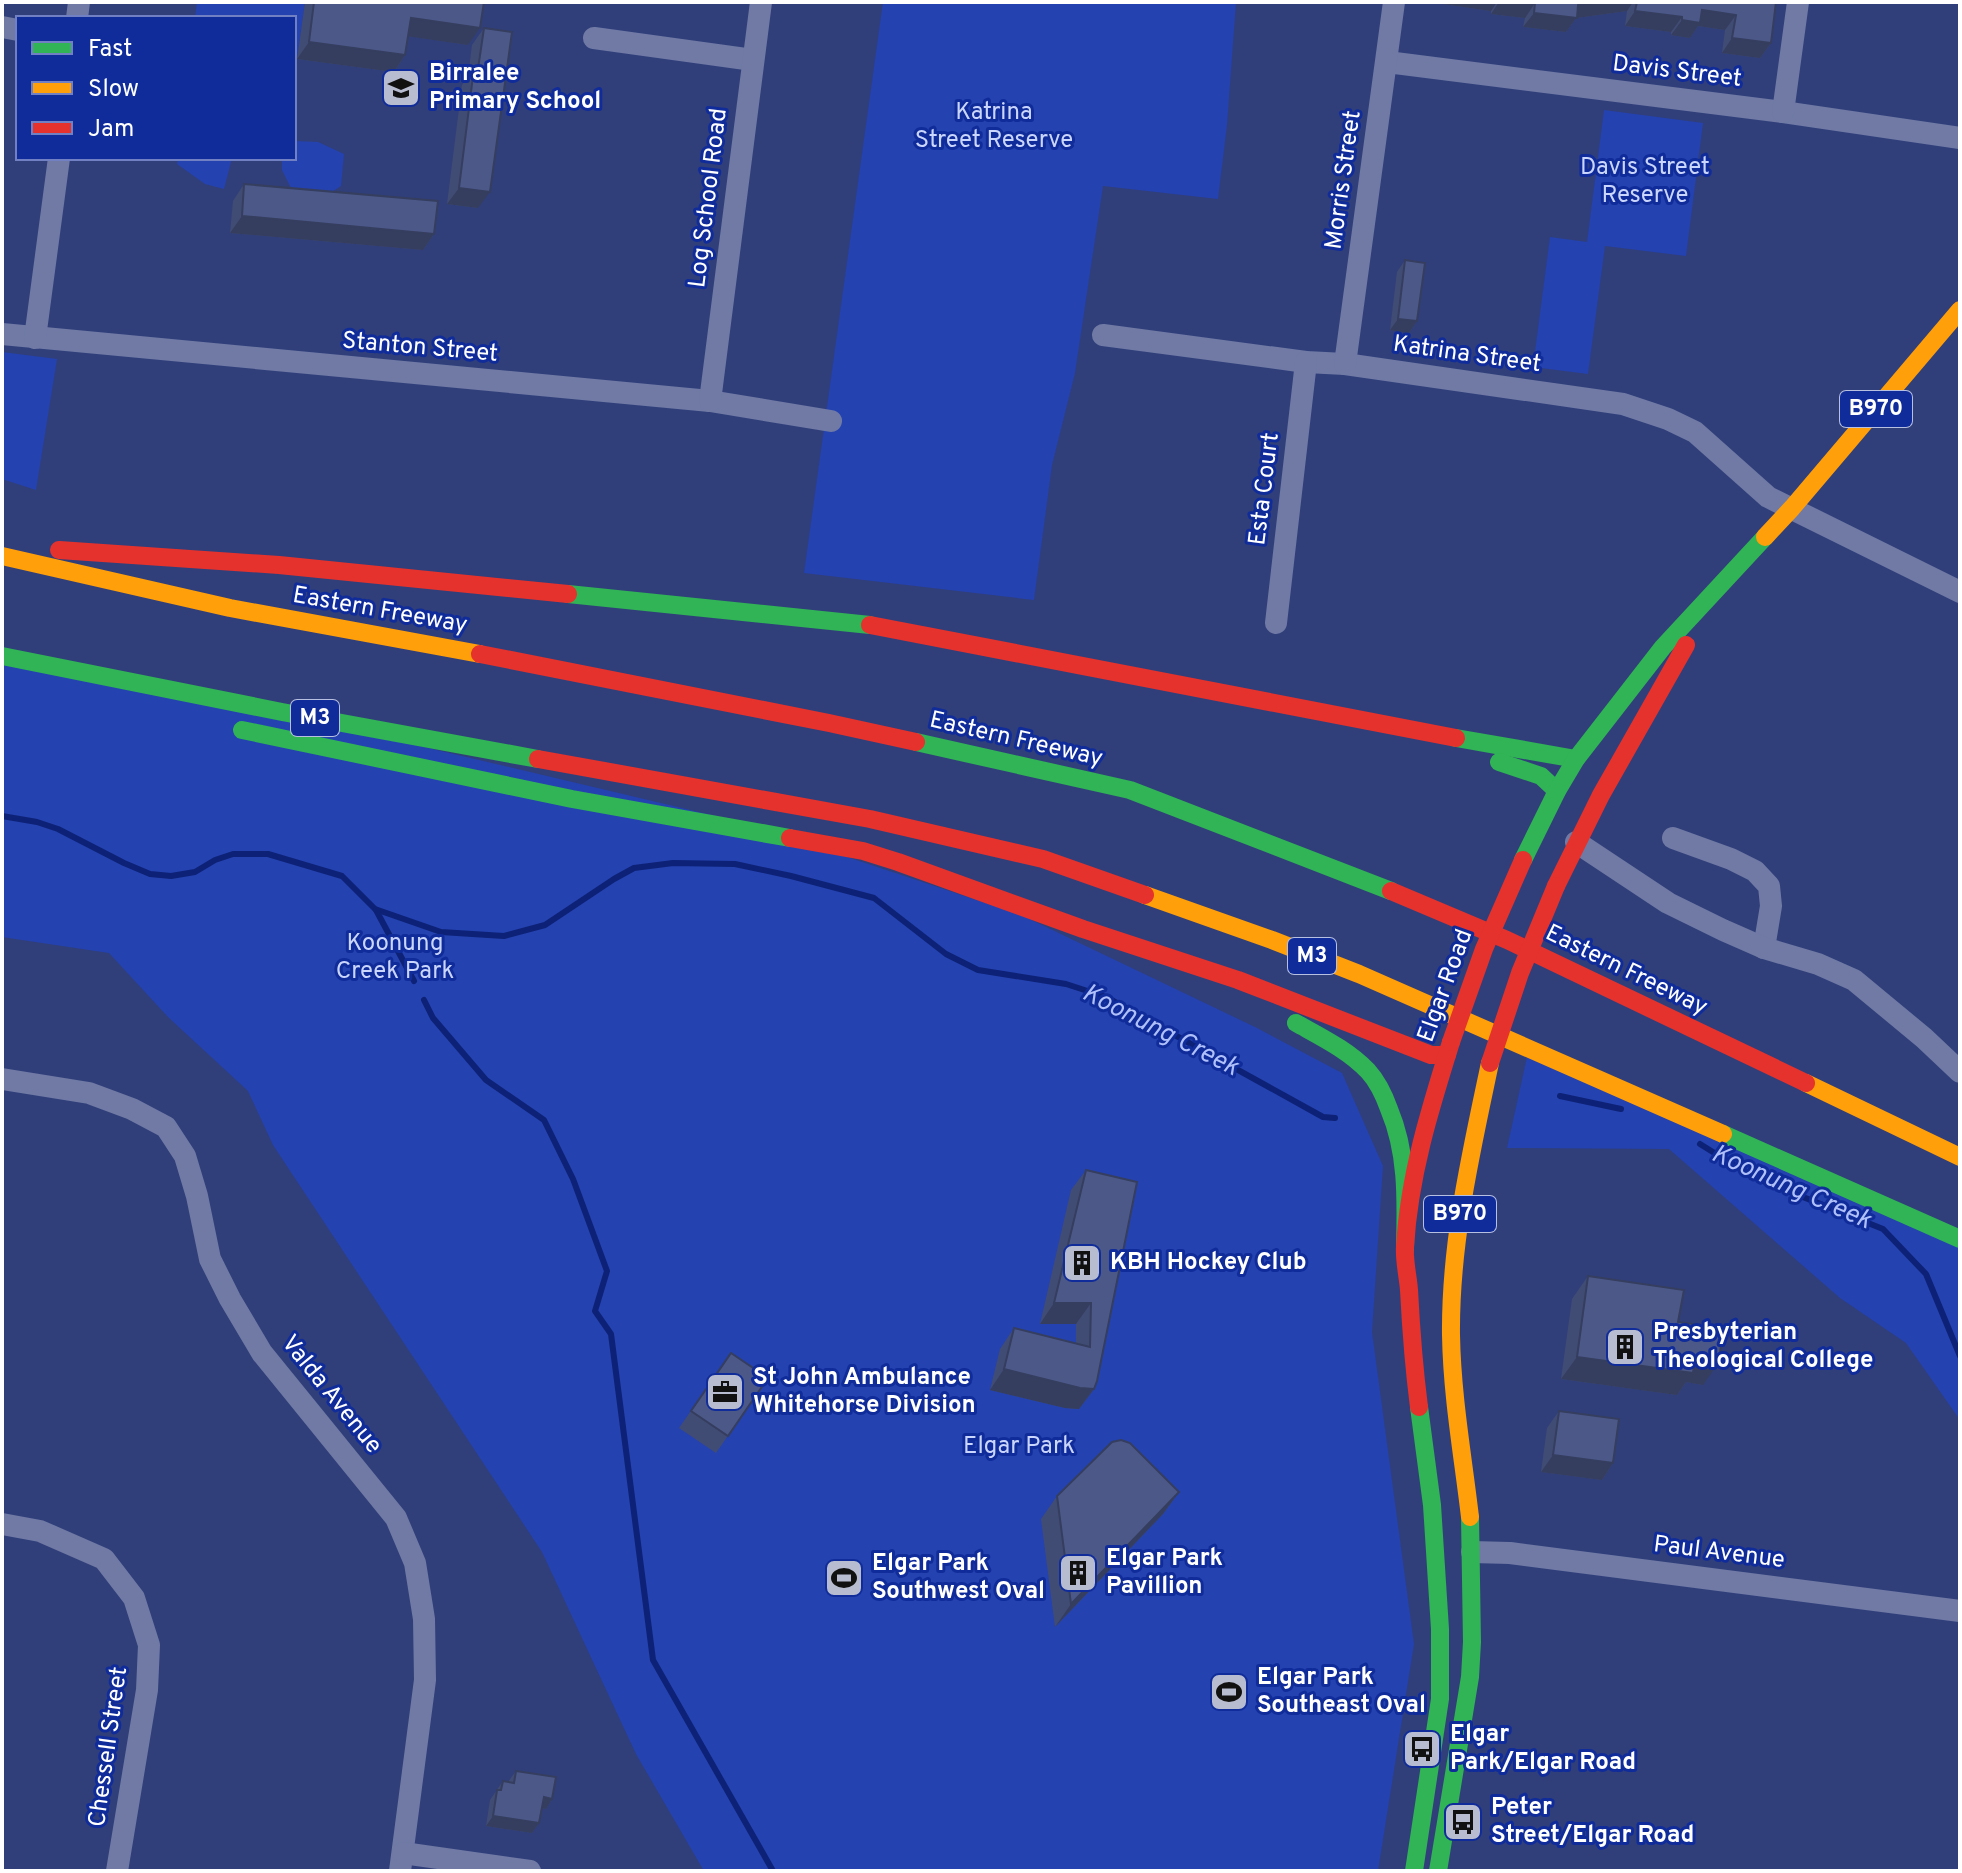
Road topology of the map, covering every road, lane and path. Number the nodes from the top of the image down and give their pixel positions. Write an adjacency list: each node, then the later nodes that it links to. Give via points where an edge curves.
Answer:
1 (761, 2): 5 (street, Log School Road)
2 (1394, 2): 6 (street, Morris Street)
3 (1798, 2): 7 (street)
4 (594, 38): 5 (street)
5 (753, 60): 16 (street, Log School Road)
6 (1387, 62): 7 (street, Davis Street); 15 (street, Morris Street)
7 (1783, 112): 8 (street, Davis Street)
8 (1960, 138)
9 (59, 160): 13 (street)
10 (1960, 310): 18 (main road, Elgar Road / B970)
11 (2, 334): 13 (street, Stanton Street)
12 (1103, 335): 14 (street, Katrina Street)
13 (35, 338): 16 (street, Stanton Street)
14 (1306, 362): 15 (street, Katrina Street); 23 (street, Esta Court)
15 (1345, 364): 18 (street, Katrina Street, via 1647,411 1695,432 1768,497)
16 (710, 401): 17 (street, Stanton Street)
17 (831, 421)
18 (1792, 508): 21 (main road, Elgar Road / B970); 22 (street, Katrina Street)
19 (2, 545): 27 (main road, via 279,565 867,624)
20 (2, 556): 39 (main road, Eastern Freeway, via 230,608 829,723 1130,790 1507,940)
21 (1729, 577): 29 (main road, Elgar Road / B970, via 1663,647); 32 (main road, Elgar Road / B970)
22 (1960, 592)
23 (1276, 623)
24 (2, 656): 40 (main road, M3, via 870,819 1043,859 1359,974)
25 (2, 672): 26 (main road)
26 (46, 683)
27 (1363, 721): 29 (main road); 30 (main road, via 1528,770)
28 (223, 726): 34 (main road, via 572,799 863,851)
29 (1576, 759): 30 (main road, Elgar Road / B970)
30 (1557, 791): 32 (main road); 36 (main road, Elgar Road / B970, bridge, via 1484,949)
31 (1673, 838): 33 (street, via 1755,871 1769,886)
32 (1576, 842): 33 (street, via 1668,903); 35 (main road, Elgar Road / B970, bridge)
33 (1764, 948): 37 (street, via 1854,980)
34 (1190, 965): 36 (main road, via 1431,1055); 41 (main road, via 1334,1044 1370,1073 1392,1112 1404,1154)
35 (1509, 1004): 36 (main road); 42 (main road, Elgar Road / B970, bridge, via 1490,1063 1458,1228)
36 (1460, 1046): 41 (main road, Elgar Road / B970, via 1431,1106)
37 (1960, 1072)
38 (2, 1079): 49 (street, Valda Avenue, via 89,1093 166,1127 185,1156 210,1259 262,1353 396,1518 415,1563 424,1619 425,1680)
39 (1960, 1157)
40 (1960, 1239)
41 (1405, 1249): 43 (main road, Elgar Road / B970, via 1412,1356)
42 (1452, 1367): 43 (main road, Elgar Road, via 1436,1388 1438,1443); 46 (main road, Elgar Road / B970)
43 (1430, 1481): 45 (main road, Elgar Road / B970)
44 (2, 1524): 50 (street, Chessell Street, via 40,1531 104,1559 134,1598 149,1645 147,1690)
45 (1434, 1541): 46 (main road); 47 (main road, Elgar Road / B970)
46 (1472, 1552): 47 (main road); 48 (street, Paul Avenue); 53 (main road, Elgar Road / B970, via 1470,1677)
47 (1435, 1567): 52 (main road, Elgar Road / B970, via 1440,1699)
48 (1960, 1611)
49 (402, 1862): 51 (street)
50 (117, 1871)
51 (530, 1871)
52 (1414, 1871)
53 (1438, 1871)

